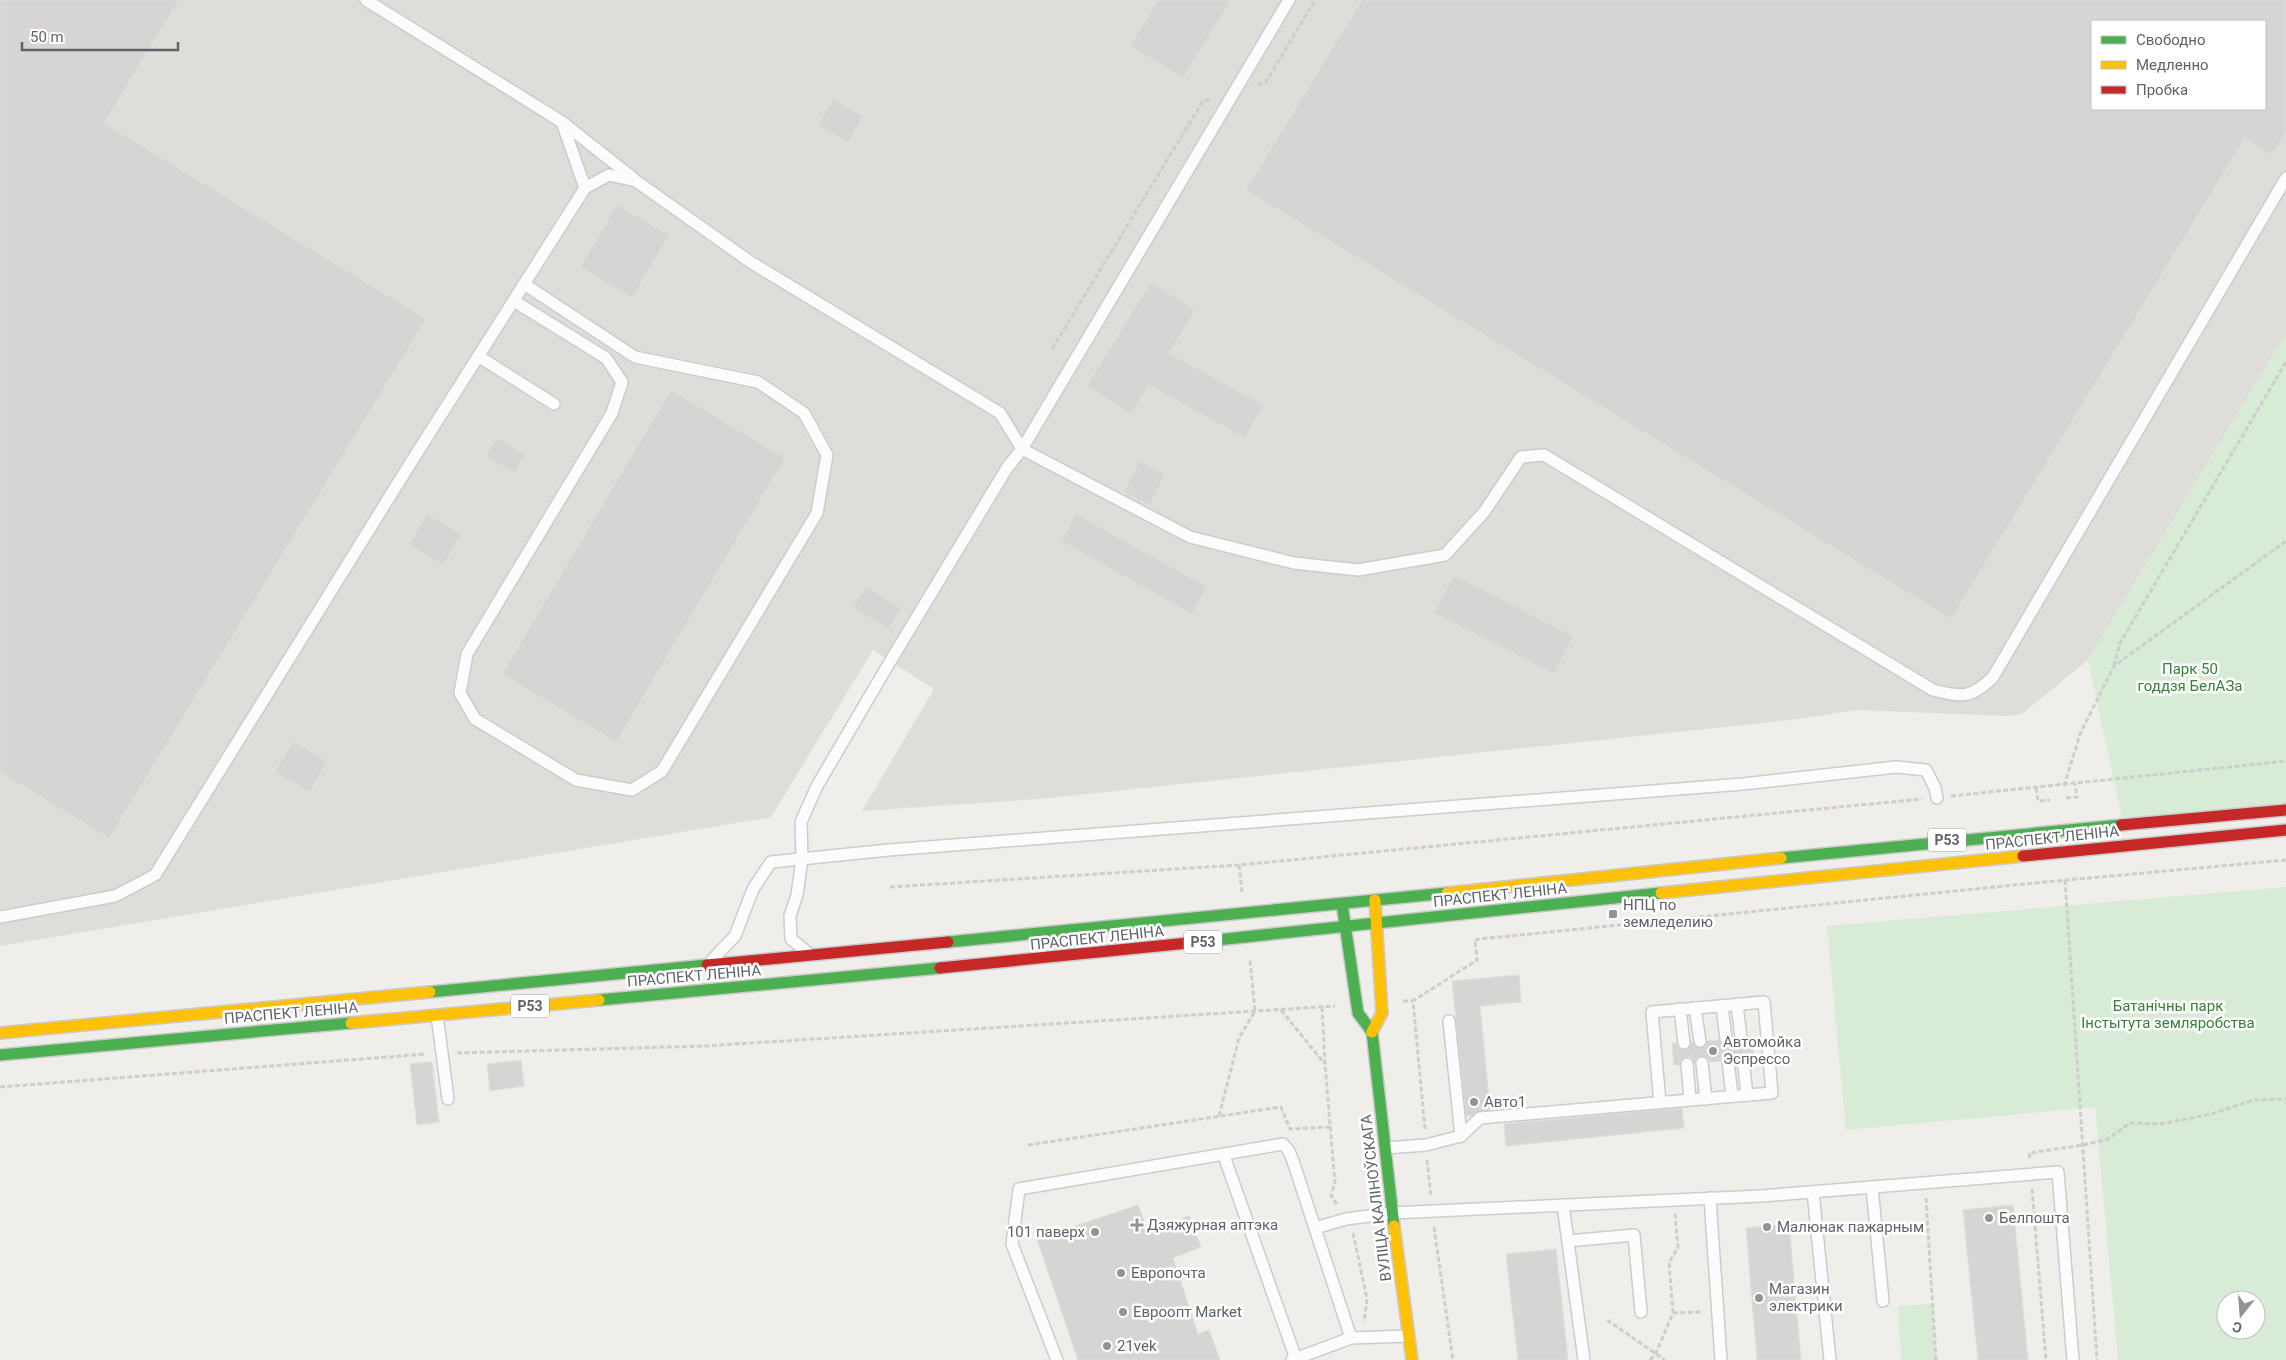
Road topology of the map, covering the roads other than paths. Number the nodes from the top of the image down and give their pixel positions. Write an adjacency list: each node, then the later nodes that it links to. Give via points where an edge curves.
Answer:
1 (366, 0): 3 (lane)
2 (1290, 0): 11 (lane)
3 (562, 122): 5 (lane); 6 (lane)
4 (2286, 178): 11 (lane, via 1993,677 1979,691 1957,696 1933,690 1544,455 1522,457 1484,512 1444,556 1358,570 1294,563 1190,538)
5 (636, 180): 6 (lane, via 608,175); 11 (lane, via 752,263 1000,413)
6 (585, 188): 7 (lane)
7 (524, 284): 8 (lane); 8 (lane, via 635,357 758,382 804,413 827,455 817,513 662,771 632,790 576,780 475,719 460,693 467,654 612,413 622,382 606,358)
8 (514, 301): 9 (lane)
9 (478, 356): 10 (lane); 18 (lane, via 155,875 115,896)
10 (554, 404)
11 (1022, 449): 15 (lane, via 890,660 817,786 801,822)
12 (1937, 798): 15 (lane, via 1926,770 1896,767 1743,784)
13 (2286, 810): 16 (main road, ПРАСПЕКТ ЛЕНІНА / Р53, via 1918,843)
14 (2286, 830): 19 (main road, ПРАСПЕКТ ЛЕНІНА / Р53)
15 (802, 859): 21 (lane, via 797,895 790,916 791,939); 22 (lane, via 771,862 753,889 735,936)
16 (1375, 900): 17 (main road, ПРАСПЕКТ ЛЕНІНА / Р53); 19 (main road, ВУЛІЦА КАЛІНОЎСКАГА)
17 (1342, 904): 20 (main road, ВУЛІЦА КАЛІНОЎСКАГА); 21 (main road, ПРАСПЕКТ ЛЕНІНА / Р53)
18 (0, 916)
19 (1378, 924): 20 (main road, ПРАСПЕКТ ЛЕНІНА / Р53); 29 (main road, ВУЛІЦА КАЛІНОЎСКАГА, via 1382,1013)
20 (1345, 927): 27 (main road, ПРАСПЕКТ ЛЕНІНА / Р53); 29 (main road, ВУЛІЦА КАЛІНОЎСКАГА, via 1358,1013)
21 (810, 955): 22 (main road, ПРАСПЕКТ ЛЕНІНА / Р53)
22 (707, 966): 30 (main road, ПРАСПЕКТ ЛЕНІНА / Р53)
23 (1737, 1004): 24 (lane); 31 (lane); 40 (lane, via 1764,1002 1772,1093)
24 (1722, 1006): 25 (lane); 32 (lane)
25 (1695, 1008): 26 (lane); 33 (lane)
26 (1680, 1009): 34 (lane); 45 (lane, via 1652,1012)
27 (437, 1015): 35 (main road, ПРАСПЕКТ ЛЕНІНА / Р53); 42 (lane)
28 (1450, 1021): 46 (lane)
29 (1372, 1032): 47 (main road, ВУЛІЦА КАЛІНОЎСКАГА)
30 (0, 1033)
31 (1741, 1038)
32 (1726, 1039)
33 (1700, 1041)
34 (1684, 1043)
35 (0, 1055)
36 (1743, 1059): 40 (lane)
37 (1728, 1061): 41 (lane)
38 (1702, 1063): 43 (lane)
39 (1687, 1064): 44 (lane)
40 (1747, 1095): 41 (lane)
41 (1732, 1096): 43 (lane)
42 (448, 1099)
43 (1706, 1099): 44 (lane)
44 (1690, 1100): 45 (lane)
45 (1660, 1103): 46 (lane, via 1480,1118)
46 (1461, 1136): 47 (lane, via 1426,1145)
47 (1385, 1148): 53 (main road, ВУЛІЦА КАЛІНОЎСКАГА)
48 (1224, 1156): 54 (lane, via 1283,1144 1290,1151); 60 (lane); 61 (lane, via 1019,1189 1012,1244)
49 (1872, 1187): 50 (lane); 56 (lane); 66 (lane, via 2058,1172)
50 (1813, 1192): 51 (lane); 65 (lane)
51 (1710, 1198): 52 (lane); 64 (lane)
52 (1563, 1204): 53 (lane); 55 (lane)
53 (1392, 1213): 54 (lane, via 1346,1219); 58 (main road, ВУЛІЦА КАЛІНОЎСКАГА)
54 (1315, 1228): 59 (lane)
55 (1568, 1241): 57 (lane, via 1634,1235); 63 (lane)
56 (1883, 1301)
57 (1641, 1312)
58 (1408, 1336): 59 (lane); 62 (main road, ВУЛІЦА КАЛІНОЎСКАГА)
59 (1356, 1338): 60 (lane)
60 (1294, 1359)
61 (1057, 1360)
62 (1412, 1360)
63 (1584, 1360)
64 (1721, 1360)
65 (1830, 1360)
66 (2073, 1360)

